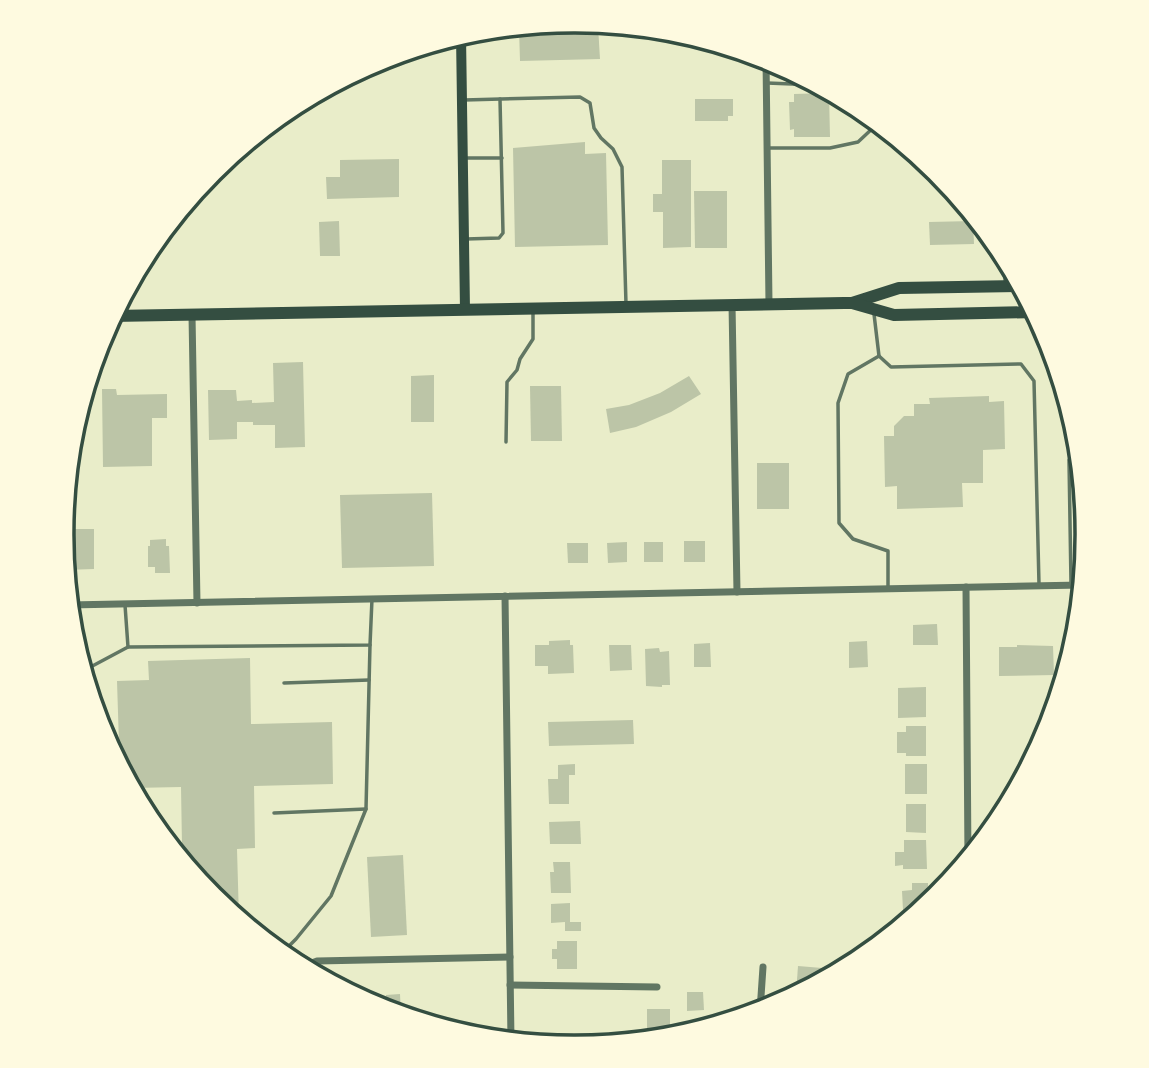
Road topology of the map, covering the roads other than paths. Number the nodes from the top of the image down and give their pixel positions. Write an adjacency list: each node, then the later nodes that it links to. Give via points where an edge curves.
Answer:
1 (461, 46): 6 (main road)
2 (766, 71): 3 (street)
3 (766, 83): 4 (lane); 8 (street)
4 (794, 84)
5 (500, 99): 6 (lane); 10 (lane); 17 (lane, via 580,97 590,103 594,128 622,167)
6 (462, 100): 9 (main road)
7 (870, 131): 8 (lane, via 858,142 830,148)
8 (767, 148): 16 (street)
9 (463, 158): 10 (lane); 11 (main road)
10 (502, 158): 11 (lane, via 503,233 495,239)
11 (464, 239): 20 (main road)
12 (1007, 282): 13 (street)
13 (1007, 286): 14 (main road, via 899,288)
14 (852, 303): 16 (main road); 19 (main road)
15 (733, 304): 16 (main road); 17 (main road); 31 (street)
16 (769, 304)
17 (626, 306): 18 (main road)
18 (533, 308): 20 (main road); 25 (lane, via 533,339 507,382)
19 (874, 309): 21 (main road, via 894,315); 24 (lane)
20 (465, 310): 22 (main road)
21 (1024, 312)
22 (192, 315): 23 (main road); 34 (street)
23 (124, 316)
24 (879, 356): 27 (lane, via 891,366 1021,365 1034,381); 30 (lane, via 848,374 838,403 839,523 853,539 888,551)
25 (506, 442)
26 (1070, 460): 28 (lane)
27 (1039, 586): 28 (street); 29 (street)
28 (1071, 586)
29 (966, 587): 30 (street); 44 (street)
30 (888, 588): 31 (street)
31 (737, 592): 32 (street)
32 (505, 596): 33 (street); 46 (street)
33 (372, 599): 34 (street); 37 (lane)
34 (197, 603): 35 (street)
35 (125, 604): 36 (street); 38 (lane)
36 (79, 605)
37 (370, 645): 38 (lane); 40 (lane)
38 (128, 647): 39 (lane)
39 (92, 666)
40 (369, 680): 41 (lane); 42 (lane)
41 (284, 682)
42 (366, 809): 43 (lane); 45 (lane, via 331,896)
43 (274, 813)
44 (968, 844)
45 (290, 945)
46 (510, 957): 47 (street); 49 (street)
47 (315, 962)
48 (763, 967): 51 (street)
49 (510, 985): 50 (street); 52 (street)
50 (657, 987)
51 (761, 999)
52 (511, 1030)

